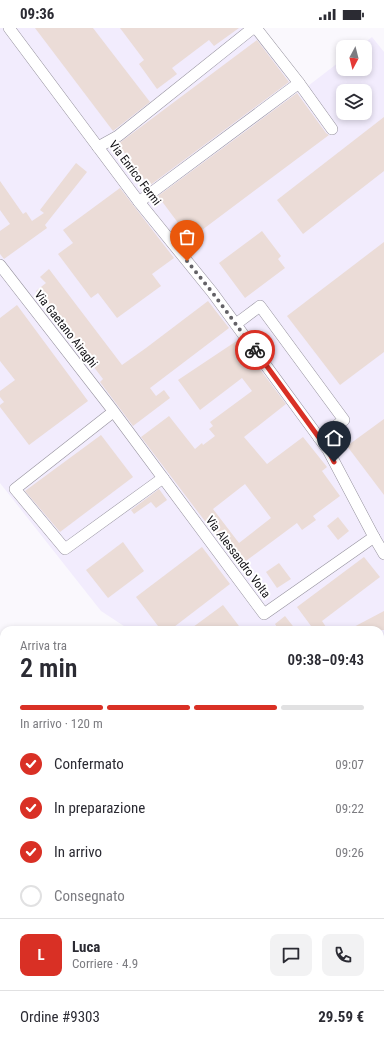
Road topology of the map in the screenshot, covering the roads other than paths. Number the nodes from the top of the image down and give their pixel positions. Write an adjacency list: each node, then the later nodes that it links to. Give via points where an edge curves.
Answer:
1 (9, 28): 6 (street, Via Enrico Fermi)
2 (253, 28): 6 (street, via 118,136)
3 (256, 28): 4 (street)
4 (299, 83): 5 (street); 7 (street)
5 (332, 129)
6 (98, 147): 7 (street, Via Enrico Fermi)
7 (139, 202): 9 (street, Via Enrico Fermi)
8 (0, 265): 10 (street, Via Gaetano Airaghi)
9 (236, 324): 11 (street, Via Enrico Fermi); 11 (street, via 260,306 344,420)
10 (112, 410): 12 (street, Via Alessandro Volta); 12 (street, via 15,489 65,549)
11 (319, 438): 13 (street, Via Enrico Fermi, via 328,450)
12 (163, 478): 13 (street, Via Alessandro Volta, via 264,614)
13 (374, 537): 14 (street, Via Enrico Fermi)
14 (384, 554)

